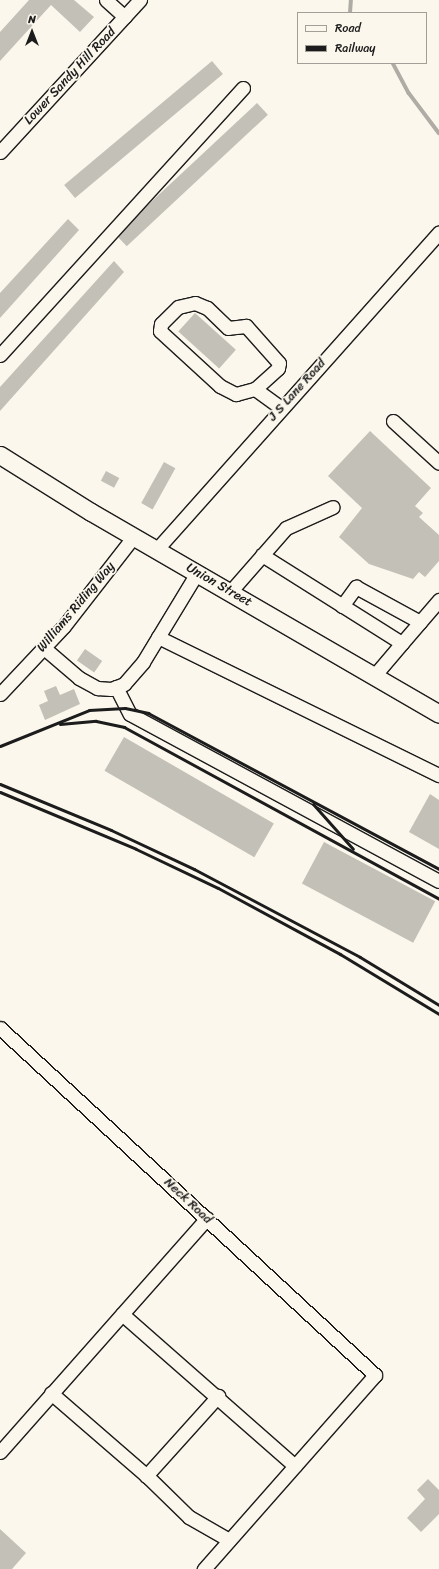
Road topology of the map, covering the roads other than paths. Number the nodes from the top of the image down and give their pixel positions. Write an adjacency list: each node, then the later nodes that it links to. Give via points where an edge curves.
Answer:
1 (106, 0): 3 (street)
2 (140, 0): 3 (street, Lower Sandy Hill Road)
3 (125, 17): 5 (street, Lower Sandy Hill Road)
4 (243, 88): 7 (street)
5 (0, 152)
6 (439, 232): 9 (street, J S Lane Road)
7 (0, 355)
8 (255, 389): 8 (street, via 236,394 220,386 160,331 161,324 178,307 195,303 207,308 228,328 246,326 279,363 278,368); 9 (street)
9 (281, 408): 15 (street, J S Lane Road)
10 (393, 421): 12 (street)
11 (0, 455): 14 (main road, Union Street)
12 (439, 463)
13 (334, 507): 16 (street, via 286,528)
14 (134, 536): 15 (main road, Union Street); 24 (street, Williams Riding Way)
15 (157, 549): 17 (main road, Union Street)
16 (262, 555): 18 (street); 20 (street)
17 (198, 573): 18 (main road, Union Street); 22 (street)
18 (230, 592): 25 (main road, Union Street)
19 (439, 600): 21 (street)
20 (342, 606): 21 (street, via 356,587); 23 (street)
21 (420, 622): 23 (street)
22 (158, 637): 26 (street, via 143,662 124,684); 29 (street)
23 (402, 643): 25 (street)
24 (44, 648): 26 (street, via 79,678 96,688 111,690); 27 (street, Williams Riding Way)
25 (374, 676): 28 (main road, Union Street)
26 (116, 687): 30 (street, via 130,714)
27 (0, 694)
28 (439, 714)
29 (439, 775)
30 (439, 881)
31 (0, 1028): 32 (street, Neck Road)
32 (207, 1218): 33 (street); 37 (street, Neck Road, via 375,1375)
33 (122, 1314): 34 (street); 35 (street)
34 (51, 1393): 36 (street); 38 (street)
35 (218, 1396): 37 (street); 38 (street)
36 (0, 1452)
37 (295, 1466): 39 (street)
38 (146, 1476): 39 (street, via 189,1517)
39 (229, 1540): 40 (street)
40 (204, 1569)

